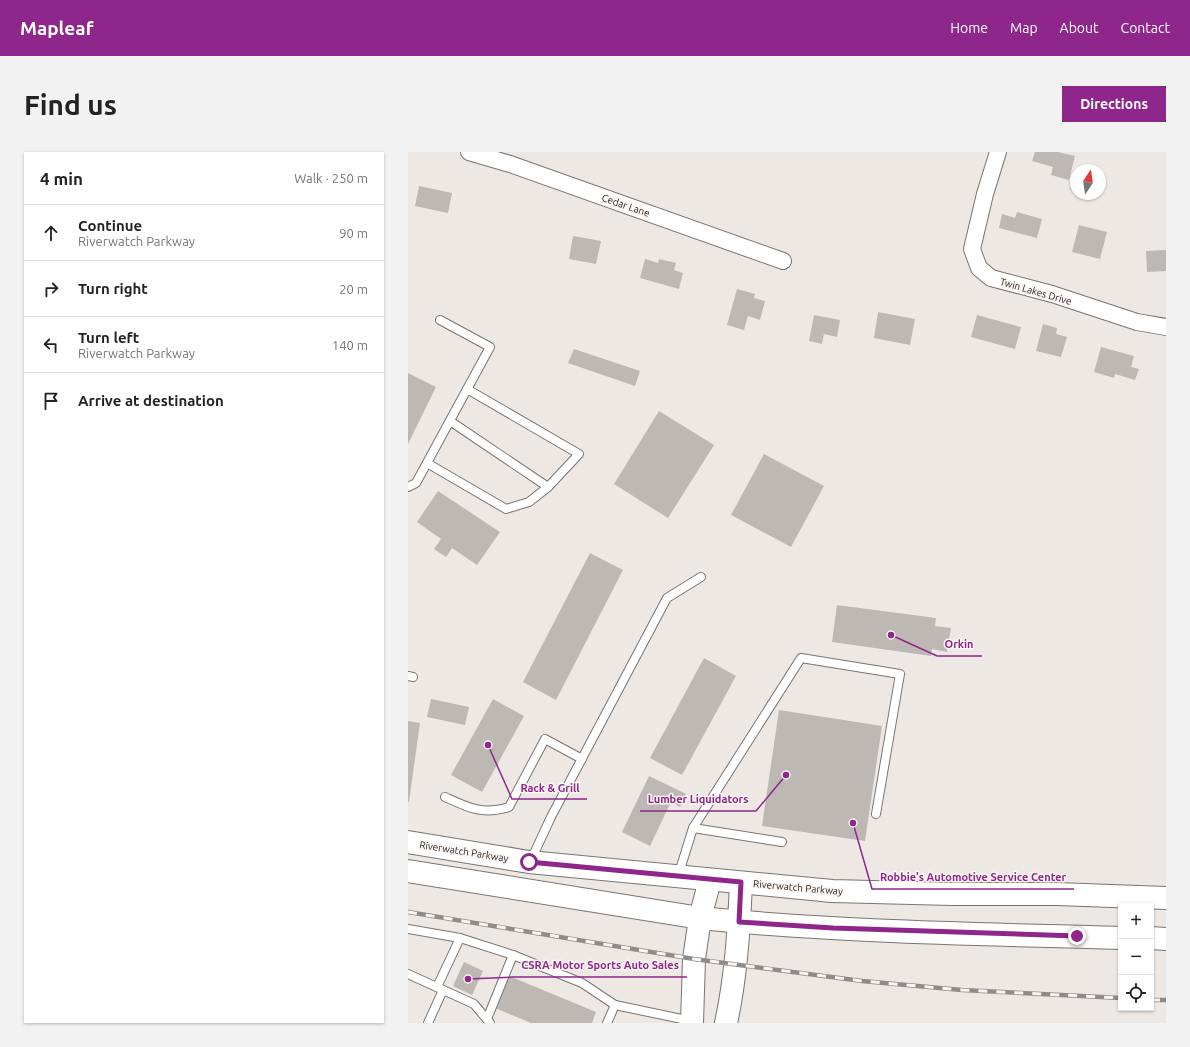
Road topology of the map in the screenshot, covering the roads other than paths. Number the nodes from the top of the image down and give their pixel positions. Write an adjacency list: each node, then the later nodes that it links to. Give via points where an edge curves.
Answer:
1 (469, 152): 3 (street, Cedar Lane)
2 (998, 152): 5 (street, Twin Lakes Drive, via 972,249 979,268 991,278 1052,294 1136,322)
3 (783, 260)
4 (440, 320): 6 (lane, via 490,347)
5 (1166, 327)
6 (467, 389): 7 (lane); 10 (lane, via 579,454)
7 (450, 421): 8 (lane); 10 (lane)
8 (427, 464): 9 (lane, via 416,483); 10 (lane, via 506,509 529,502)
9 (408, 487)
10 (548, 487)
11 (700, 577): 12 (lane, via 667,598)
12 (582, 759): 13 (lane, via 545,739 509,807 479,810); 18 (lane)
13 (445, 797)
14 (876, 814): 15 (lane, via 900,674 801,658)
15 (693, 828): 17 (lane); 20 (lane)
16 (408, 842): 18 (main road, Riverwatch Parkway)
17 (782, 842)
18 (529, 862): 20 (main road, Riverwatch Parkway)
19 (408, 871): 24 (main road)
20 (678, 876): 21 (main road, Riverwatch Parkway)
21 (710, 880): 22 (main road, Riverwatch Parkway); 24 (main road)
22 (741, 882): 23 (main road, Riverwatch Parkway, via 832,891); 25 (main road)
23 (1166, 898)
24 (700, 918): 25 (main road); 36 (main road, via 694,959)
25 (739, 922): 28 (main road); 39 (main road)
26 (408, 929): 27 (lane)
27 (460, 938): 31 (lane); 33 (lane)
28 (1118, 938)
29 (1154, 938): 30 (main road)
30 (1166, 939)
31 (513, 955): 34 (lane, via 582,983); 35 (lane)
32 (408, 974): 33 (lane)
33 (440, 988): 35 (lane, via 474,1004); 37 (lane)
34 (615, 1005): 36 (lane); 38 (lane)
35 (488, 1021)
36 (692, 1022)
37 (428, 1023)
38 (607, 1023)
39 (726, 1023)

